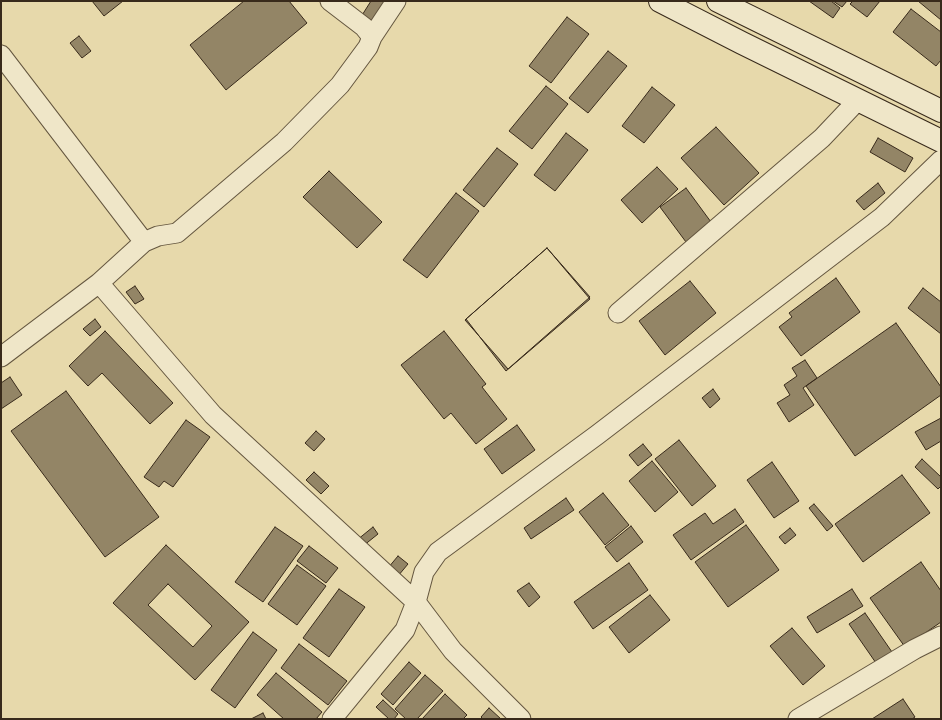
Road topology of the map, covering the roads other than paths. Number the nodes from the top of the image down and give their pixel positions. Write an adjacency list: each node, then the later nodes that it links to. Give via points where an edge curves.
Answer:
1 (330, 1): 5 (street, via 364,27)
2 (396, 1): 5 (street)
3 (660, 1): 7 (main road)
4 (718, 1): 8 (main road)
5 (372, 37): 11 (street, via 368,47 340,85 284,142 177,233 158,236)
6 (1, 55): 11 (street)
7 (858, 100): 9 (main road); 13 (street, via 822,138)
8 (941, 111)
9 (941, 141)
10 (941, 160): 15 (street, via 882,216 597,436 438,552 424,572)
11 (144, 242): 12 (street)
12 (98, 283): 14 (street); 15 (street, via 213,415)
13 (618, 313)
14 (1, 357)
15 (416, 602): 17 (street, via 405,630); 18 (street, via 453,651)
16 (941, 636): 19 (street, via 914,649)
17 (332, 719)
18 (521, 719)
19 (798, 719)

